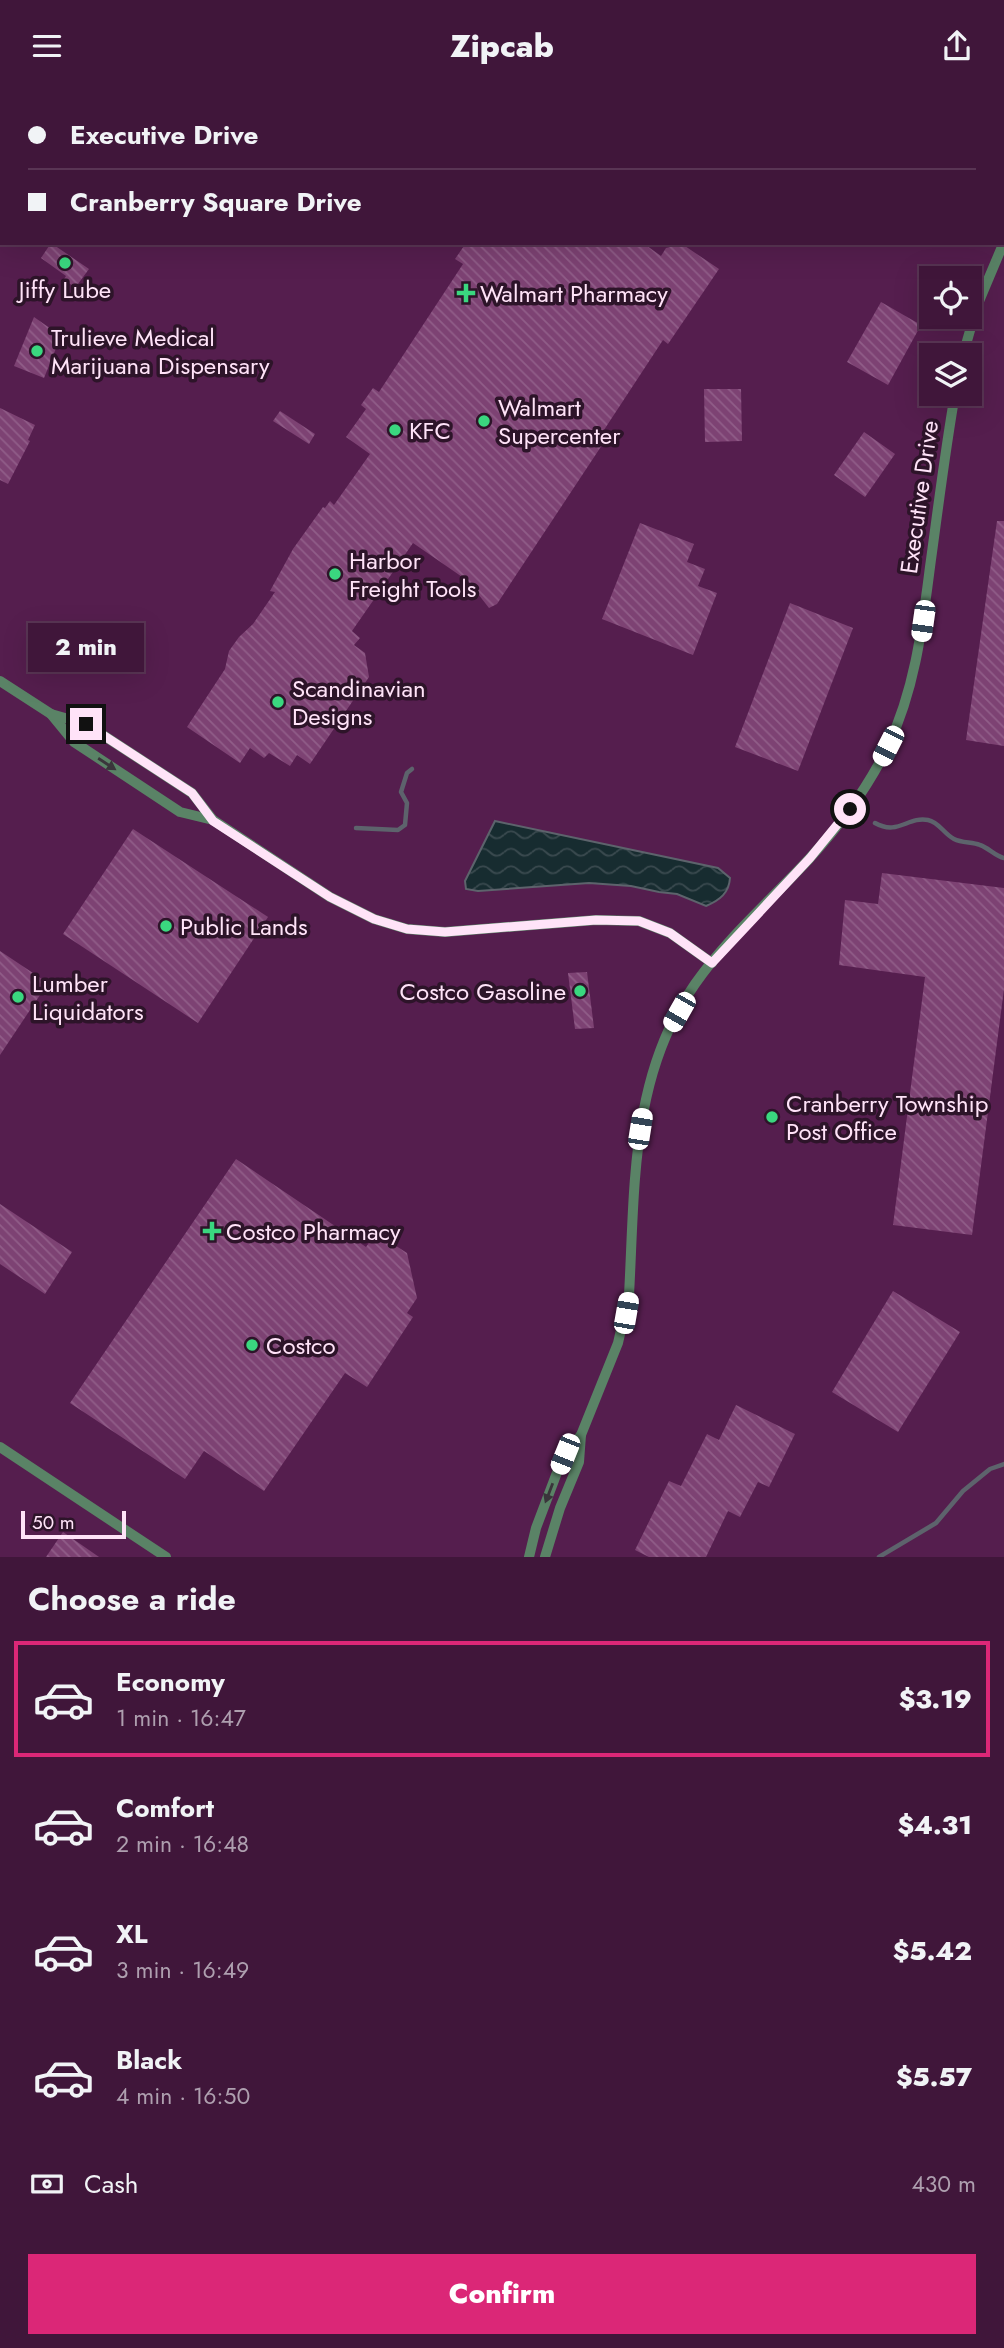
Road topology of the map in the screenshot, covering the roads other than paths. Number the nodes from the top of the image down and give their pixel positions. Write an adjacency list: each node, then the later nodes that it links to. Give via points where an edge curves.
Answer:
1 (1003, 245): 2 (street)
2 (967, 343)
3 (953, 406): 7 (street, Executive Drive, via 920,645 909,693 891,738 839,824)
4 (0, 681): 5 (street)
5 (51, 714): 6 (street, one-way to 6, via 74,742 180,812); 6 (street, via 86,724 192,793)
6 (213, 821): 7 (street, via 337,901 390,925 466,932 596,920 639,921 670,933)
7 (712, 963): 8 (street, Executive Drive, via 668,1030 649,1079 635,1173 626,1313)
8 (582, 1435): 11 (street, Executive Drive, one-way to 11, via 565,1454); 12 (street, Executive Drive, via 579,1462)
9 (0, 1447): 10 (street)
10 (166, 1557)
11 (529, 1557)
12 (545, 1557)

